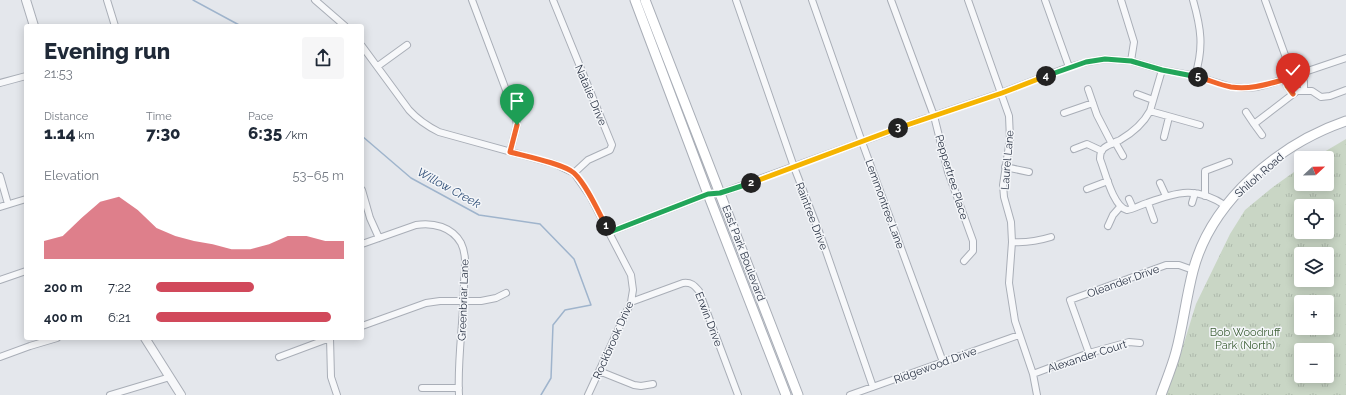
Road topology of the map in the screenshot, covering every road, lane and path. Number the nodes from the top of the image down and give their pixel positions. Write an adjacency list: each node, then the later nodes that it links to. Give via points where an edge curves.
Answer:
1 (26, 0): 16 (street)
2 (107, 0): 17 (street)
3 (315, 0): 18 (street)
4 (472, 0): 53 (street, via 515,114 517,125)
5 (552, 0): 59 (street, Natalie Drive, via 612,145 610,150 588,160)
6 (636, 0): 66 (main road, East Park Boulevard)
7 (646, 0): 64 (main road, East Park Boulevard)
8 (736, 0): 56 (street, Raintree Drive)
9 (812, 0): 49 (street, Lemmontree Lane)
10 (891, 0): 42 (street, Peppertree Place)
11 (968, 0): 35 (street, Laurel Lane)
12 (1045, 0): 24 (street)
13 (1121, 0): 22 (street, via 1134,42)
14 (1192, 0): 27 (street, via 1202,44)
15 (1265, 0): 29 (street)
16 (33, 24)
17 (114, 24)
18 (343, 24)
19 (407, 46): 23 (street)
20 (364, 48): 23 (street, Rockbrook Drive)
21 (1346, 58): 26 (street)
22 (1131, 61): 24 (street, via 1105,59); 25 (street)
23 (378, 66): 53 (street, Rockbrook Drive, via 417,119 439,132)
24 (1069, 67): 35 (street)
25 (1162, 70): 27 (street); 37 (street)
26 (1301, 74): 29 (street); 34 (street, via 1304,82)
27 (1195, 76): 30 (street, via 1231,87 1244,88)
28 (24, 77): 31 (street)
29 (1293, 77): 30 (street)
30 (1286, 79): 34 (street, via 1287,86)
31 (0, 83)
32 (1088, 89): 38 (street)
33 (1346, 90): 34 (street, via 1321,97 1312,91)
34 (1298, 92): 45 (street)
35 (1002, 93): 42 (street); 57 (street, Laurel Lane, via 1010,129)
36 (1137, 94): 37 (street)
37 (1153, 100): 39 (street)
38 (1093, 103): 41 (street); 50 (street)
39 (1150, 112): 43 (street); 50 (street, via 1135,130)
40 (1246, 112): 45 (street)
41 (1064, 113)
42 (934, 116): 49 (street); 86 (street, Peppertree Place, via 948,172 973,241 973,251)
43 (1169, 117): 46 (street); 48 (street)
44 (1346, 121): 75 (main road, Shiloh Road, via 1316,134 1272,162 1248,182)
45 (1254, 124): 47 (street)
46 (1200, 125)
47 (1262, 135)
48 (1164, 137)
49 (862, 142): 56 (street); 103 (street, Lemmontree Lane)
50 (1114, 143): 52 (street); 54 (street)
51 (1074, 149): 52 (street, via 1087,144)
52 (1102, 151): 61 (street, via 1100,158)
53 (510, 152): 59 (street, Rockbrook Drive, via 555,164)
54 (1123, 156)
55 (1229, 162): 68 (street, via 1205,171)
56 (794, 167): 64 (street); 108 (street, Raintree Drive)
57 (1005, 167): 58 (street); 84 (street, Laurel Lane, via 1004,197 1011,222)
58 (1029, 172)
59 (574, 173): 81 (street, Rockbrook Drive)
60 (0, 176): 74 (street)
61 (1108, 181): 63 (street); 77 (street)
62 (1160, 183): 67 (street)
63 (1087, 189)
64 (720, 193): 66 (street); 118 (main road, East Park Boulevard)
65 (1195, 193): 67 (street); 68 (street); 72 (street)
66 (708, 194): 81 (street); 117 (main road, East Park Boulevard)
67 (1166, 196): 73 (street)
68 (1206, 196): 75 (street)
69 (364, 197): 83 (street)
70 (1129, 199): 78 (street)
71 (24, 200): 74 (street)
72 (1192, 202)
73 (1148, 203): 78 (street); 79 (street)
74 (8, 204): 76 (street)
75 (1226, 206): 87 (main road, Shiloh Road, via 1208,234)
76 (0, 207)
77 (1120, 207): 78 (street, via 1127,210); 80 (street)
78 (1132, 208)
79 (1154, 220)
80 (1108, 226)
81 (610, 232): 92 (street, Rockbrook Drive, via 631,275)
82 (1051, 236): 84 (street, via 1035,242)
83 (379, 238): 85 (street, Greenbriar Lane); 91 (street, Greenbriar Lane, via 425,224 434,224 453,233 461,244 465,257)
84 (1012, 242): 94 (street, Laurel Lane, via 1009,283)
85 (364, 243)
86 (964, 261)
87 (1193, 270): 100 (street, Oleander Drive, via 1179,265 1166,265 1070,300); 121 (main road, Shiloh Road, via 1176,353)
88 (24, 272): 89 (street)
89 (0, 280)
90 (506, 293): 91 (street, via 496,298)
91 (464, 301): 93 (street, via 426,303); 110 (street, Greenbriar Lane)
92 (631, 302): 104 (street, Rockbrook Drive); 116 (street, Erwin Drive, via 683,283 695,285)
93 (364, 325)
94 (1019, 335): 103 (street, Ridgewood Drive); 105 (street, Laurel Lane)
95 (50, 340): 101 (street)
96 (145, 340): 106 (street)
97 (325, 340): 102 (street)
98 (330, 340): 113 (street, via 331,377)
99 (1140, 343): 100 (street, Alexander Court, via 1129,342)
100 (1089, 354): 105 (street, Alexander Court)
101 (0, 357)
102 (279, 357)
103 (943, 362): 108 (street, Ridgewood Drive)
104 (599, 371): 107 (street, via 634,385); 115 (street, Rockbrook Drive)
105 (1033, 374): 120 (street, Laurel Lane)
106 (170, 377): 111 (street); 112 (street)
107 (653, 384)
108 (873, 387): 119 (street, Ridgewood Drive)
109 (422, 388): 110 (street)
110 (459, 388): 114 (street, Greenbriar Lane)
111 (110, 395)
112 (181, 395)
113 (337, 395)
114 (459, 395)
115 (588, 395)
116 (738, 395)
117 (786, 395)
118 (798, 395)
119 (850, 395)
120 (1037, 395)
121 (1161, 395)

